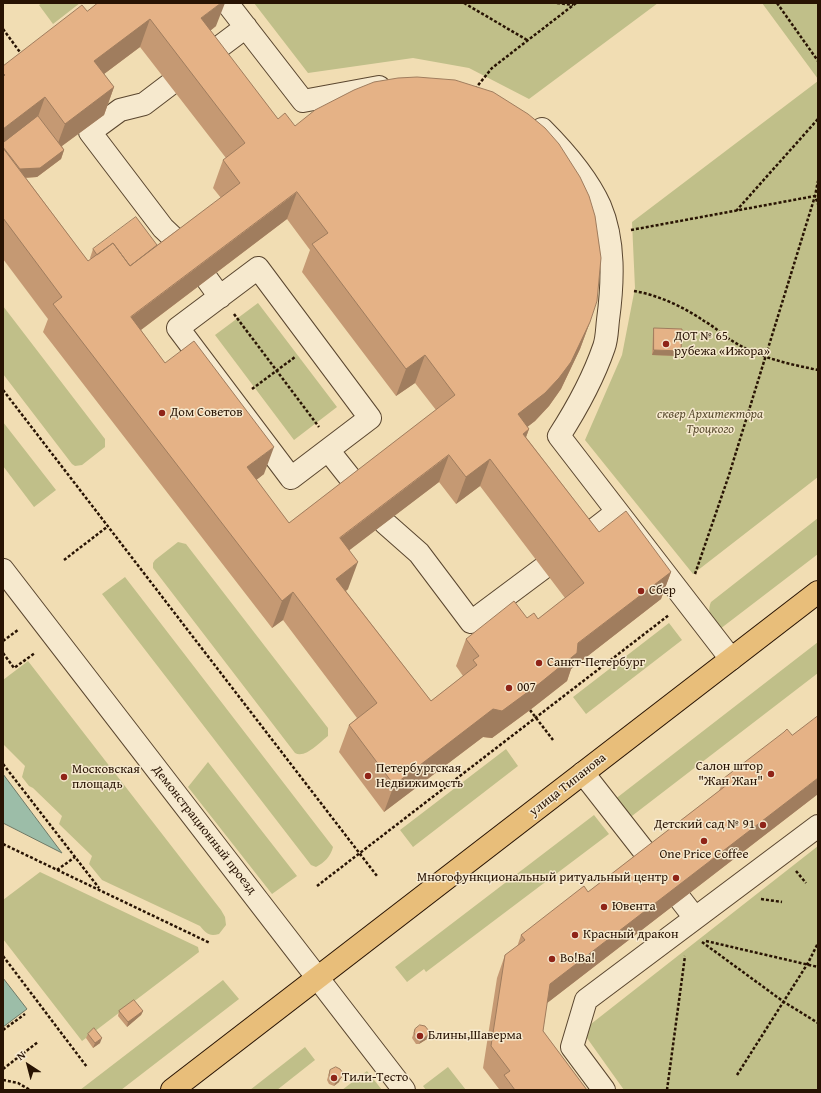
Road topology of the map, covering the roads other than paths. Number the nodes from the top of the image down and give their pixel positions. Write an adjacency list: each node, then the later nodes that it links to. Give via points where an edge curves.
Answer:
1 (227, 3): 2 (street)
2 (246, 27): 3 (street); 4 (street, via 303,101)
3 (202, 60)
4 (400, 84)
5 (169, 85): 7 (street, via 144,104 120,110 90,132 163,228)
6 (529, 118): 10 (street, via 560,147 584,178 600,206 609,234 612,288 605,346 581,403 559,436)
7 (182, 246)
8 (331, 448): 8 (street, via 370,418 258,268 214,288 178,328 291,478); 9 (street)
9 (359, 490)
10 (617, 512): 12 (street); 16 (street)
11 (385, 523): 13 (street, via 418,553 471,622)
12 (577, 543)
13 (542, 569)
14 (3, 570): 22 (street, Демонстрационный проезд)
15 (818, 592): 16 (main road, улица Типанова)
16 (731, 659): 17 (main road, улица Типанова)
17 (583, 772): 19 (street); 22 (main road, улица Типанова)
18 (818, 826): 21 (street)
19 (650, 860)
20 (681, 900): 21 (street)
21 (689, 922): 25 (street, via 586,1000 572,1047)
22 (317, 977): 23 (main road); 24 (street, Демонстрационный проезд)
23 (172, 1090)
24 (404, 1090)
25 (604, 1090)

